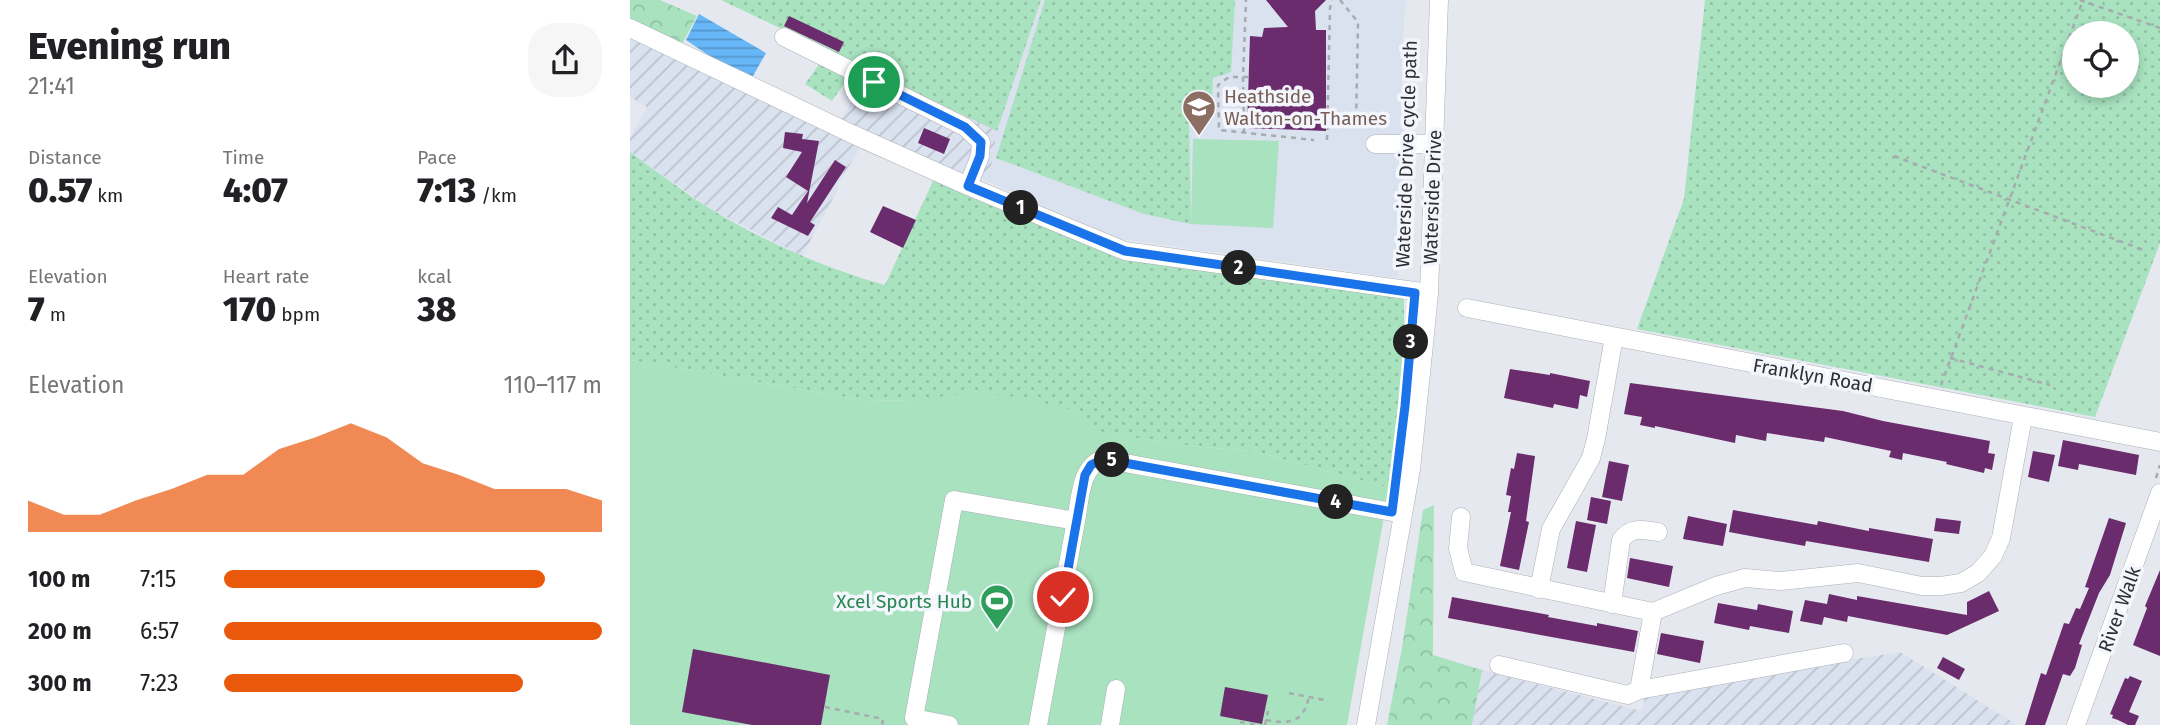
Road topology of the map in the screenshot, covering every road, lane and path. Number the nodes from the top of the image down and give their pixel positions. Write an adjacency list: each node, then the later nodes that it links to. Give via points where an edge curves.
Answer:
1 (1247, 0): 9 (path)
2 (1332, 0): 14 (path)
3 (1340, 0): 11 (path, via 1358,23)
4 (1439, 0): 16 (street, Waterside Drive)
5 (2081, 0): 7 (path); 19 (path)
6 (630, 28): 18 (street)
7 (2160, 28)
8 (784, 37): 18 (street, via 965,127 981,142)
9 (1243, 77): 10 (path); 12 (path); 12 (path, via 1229,77 1218,85 1217,116 1219,130)
10 (1248, 77)
11 (1356, 125)
12 (1244, 132): 13 (path)
13 (1314, 140)
14 (1327, 140)
15 (1375, 144): 16 (street)
16 (1434, 144): 21 (street, Waterside Drive)
17 (1894, 156): 19 (path)
18 (968, 186): 21 (street, via 1125,251)
19 (2007, 200): 20 (path); 24 (path)
20 (2146, 251)
21 (1429, 293): 30 (street, Waterside Drive)
22 (1466, 308): 23 (street, Franklyn Road)
23 (1614, 337): 26 (street, Franklyn Road); 34 (street, via 1591,458 1551,529)
24 (1950, 358): 25 (path); 26 (path)
25 (2050, 385)
26 (1938, 398): 27 (street, Franklyn Road)
27 (2023, 417): 28 (street, Franklyn Road); 36 (street, via 2001,538 1978,573 1961,583 1922,586 1858,573 1781,581 1745,578)
28 (2160, 442)
29 (2160, 493): 55 (street, River Walk)
30 (1403, 514): 32 (street, via 1103,459 1088,469); 54 (street, Waterside Drive)
31 (1461, 517): 34 (street, via 1458,548 1464,572)
32 (1076, 521): 49 (street, via 954,500 914,718); 50 (street)
33 (1658, 532): 35 (street, via 1635,529 1621,540)
34 (1539, 589): 35 (street)
35 (1612, 604): 36 (street)
36 (1653, 612): 40 (street)
37 (1844, 653): 40 (street)
38 (1499, 665): 40 (street, via 1628,695)
39 (1116, 689): 51 (street)
40 (1639, 690)
41 (1289, 693): 42 (path)
42 (1308, 697): 43 (path); 46 (path, via 1303,714 1293,721)
43 (1325, 701)
44 (825, 707): 48 (path, via 883,719)
45 (1268, 711): 46 (path)
46 (1266, 720): 53 (path)
47 (1240, 722): 52 (path)
48 (882, 725)
49 (949, 725)
50 (1038, 725)
51 (1110, 725)
52 (1257, 725)
53 (1265, 725)
54 (1366, 725)
55 (2076, 725)

